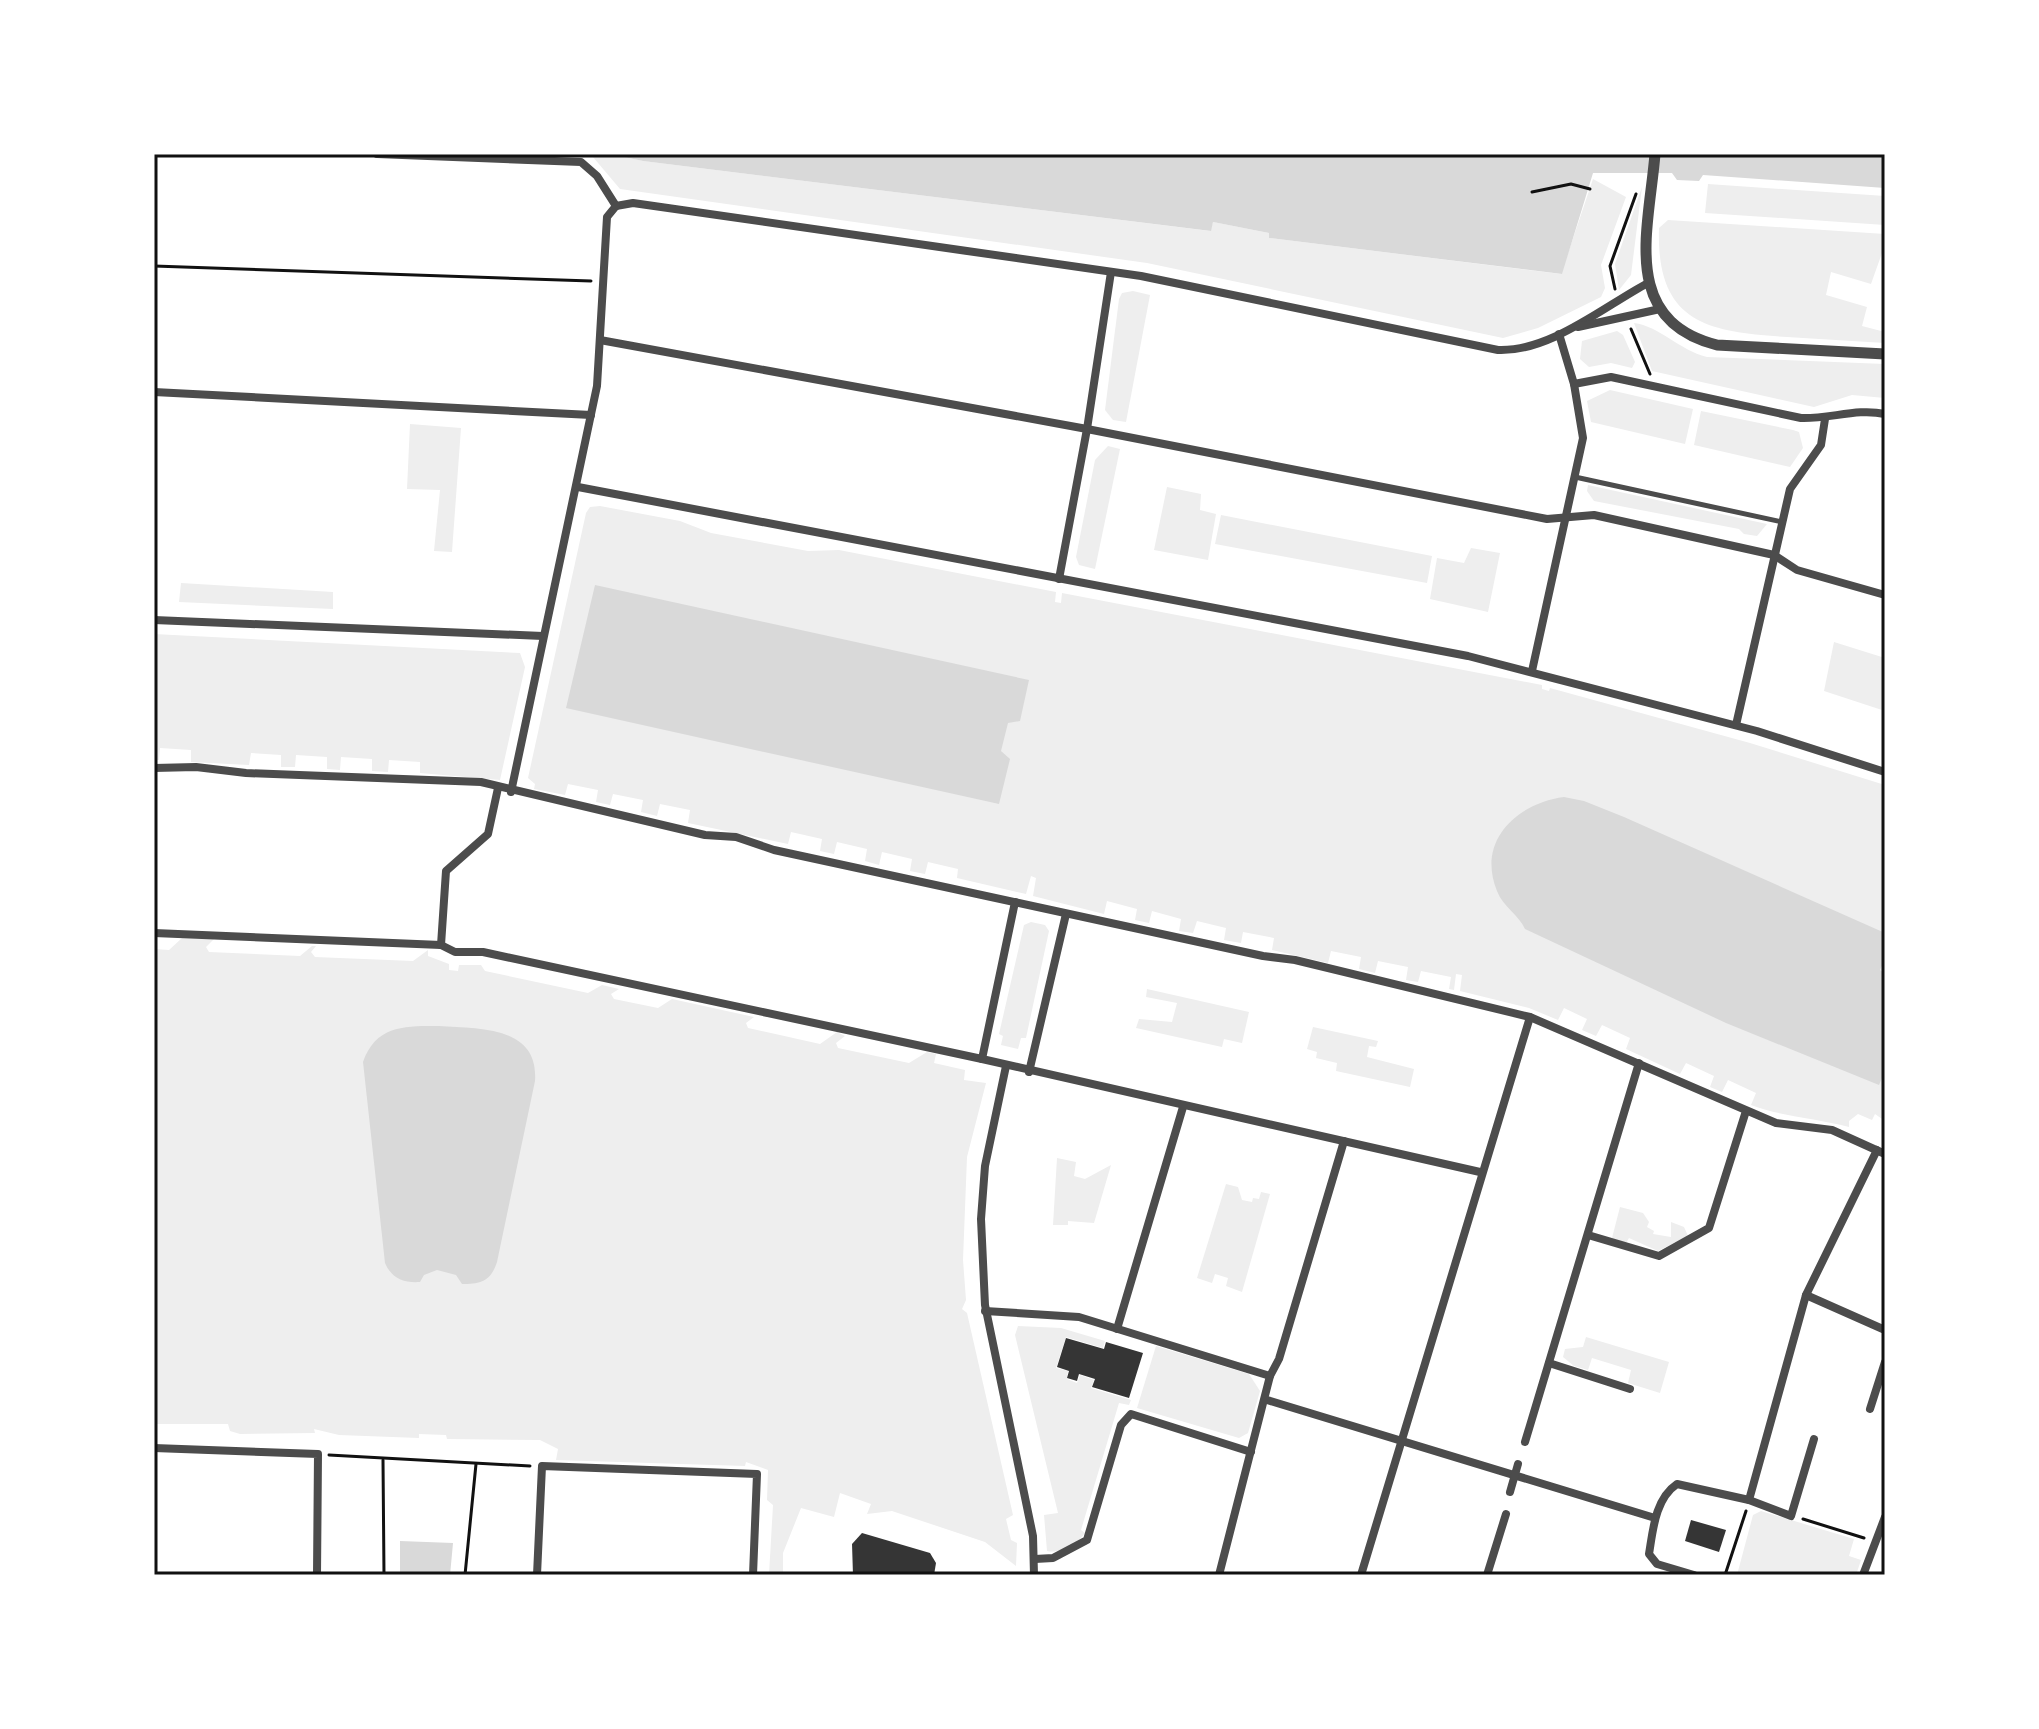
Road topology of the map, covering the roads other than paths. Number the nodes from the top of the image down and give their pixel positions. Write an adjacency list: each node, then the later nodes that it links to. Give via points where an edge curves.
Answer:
1 (377, 154): 3 (street, via 581,162)
2 (1655, 154): 5 (street, via 1645,261)
3 (616, 206): 4 (street, via 633,203); 9 (street, via 607,217)
4 (1111, 272): 8 (street, via 1498,350 1533,345); 16 (street)
5 (1648, 283): 6 (street); 7 (street)
6 (1660, 309): 7 (street); 10 (street, via 1683,330 1717,345)
7 (1573, 328): 8 (street)
8 (1559, 334): 11 (street)
9 (600, 340): 14 (street); 16 (street)
10 (1885, 354)
11 (1574, 384): 15 (street, via 1611,377); 17 (street, via 1583,438)
12 (154, 392): 14 (street)
13 (1885, 414): 15 (street, via 1866,410)
14 (591, 415): 18 (street)
15 (1825, 419): 20 (street, via 1821,445 1794,481)
16 (1087, 429): 19 (street, via 1547,519); 22 (street)
17 (1575, 477): 19 (street); 20 (lane)
18 (578, 487): 22 (street); 25 (street)
19 (1567, 515): 21 (street, via 1594,515); 26 (street)
20 (1782, 522): 21 (street)
21 (1774, 555): 23 (street, via 1797,570); 27 (street)
22 (1059, 579): 26 (street)
23 (1885, 595)
24 (154, 620): 25 (street)
25 (543, 636): 31 (street)
26 (1532, 671): 27 (street)
27 (1736, 725): 29 (street)
28 (154, 768): 30 (street, via 481,782)
29 (1885, 772)
30 (498, 788): 31 (street); 35 (street, via 488,834 446,871)
31 (511, 792): 32 (street, via 705,835 736,837 774,850)
32 (1015, 902): 33 (street); 37 (street)
33 (1066, 914): 36 (street, via 1295,960); 40 (street)
34 (154, 933): 35 (street)
35 (441, 945): 37 (street)
36 (1530, 1017): 38 (street); 45 (street)
37 (982, 1059): 39 (street)
38 (1639, 1063): 42 (street); 46 (street)
39 (1006, 1066): 40 (street); 48 (street, via 985,1166)
40 (1029, 1072): 41 (street)
41 (1183, 1107): 43 (street); 49 (street)
42 (1746, 1111): 44 (street, via 1776,1123 1832,1130); 46 (street, via 1709,1228 1659,1256)
43 (1344, 1141): 45 (street); 53 (street)
44 (1881, 1152): 47 (street)
45 (1480, 1172): 58 (street)
46 (1588, 1235): 52 (street)
47 (1806, 1295): 50 (street); 65 (street)
48 (985, 1311): 49 (street, via 1050,1313); 69 (street)
49 (1117, 1329): 53 (street)
50 (1885, 1330)
51 (1885, 1362): 56 (street)
52 (1549, 1363): 54 (street); 59 (street)
53 (1270, 1376): 55 (street)
54 (1630, 1389)
55 (1267, 1400): 58 (street); 61 (street)
56 (1870, 1409)
57 (1814, 1439): 65 (street, via 1791,1516)
58 (1401, 1442): 63 (street); 75 (street)
59 (1525, 1442)
60 (154, 1448): 70 (street, via 318,1454)
61 (1251, 1452): 69 (street, via 1131,1414 1121,1425 1087,1540 1053,1558); 74 (street)
62 (1518, 1464): 63 (street)
63 (1514, 1475): 64 (street); 68 (street)
64 (1510, 1492)
65 (1749, 1500): 68 (street, via 1677,1484 1667,1491)
66 (1506, 1514): 76 (street)
67 (1885, 1517): 78 (street)
68 (1655, 1518): 77 (street, via 1649,1554 1657,1564)
69 (1035, 1559): 73 (street)
70 (317, 1575)
71 (537, 1575): 72 (street, via 542,1466 757,1474)
72 (753, 1575)
73 (1034, 1575)
74 (1219, 1575)
75 (1361, 1575)
76 (1487, 1575)
77 (1694, 1575)
78 (1863, 1575)

